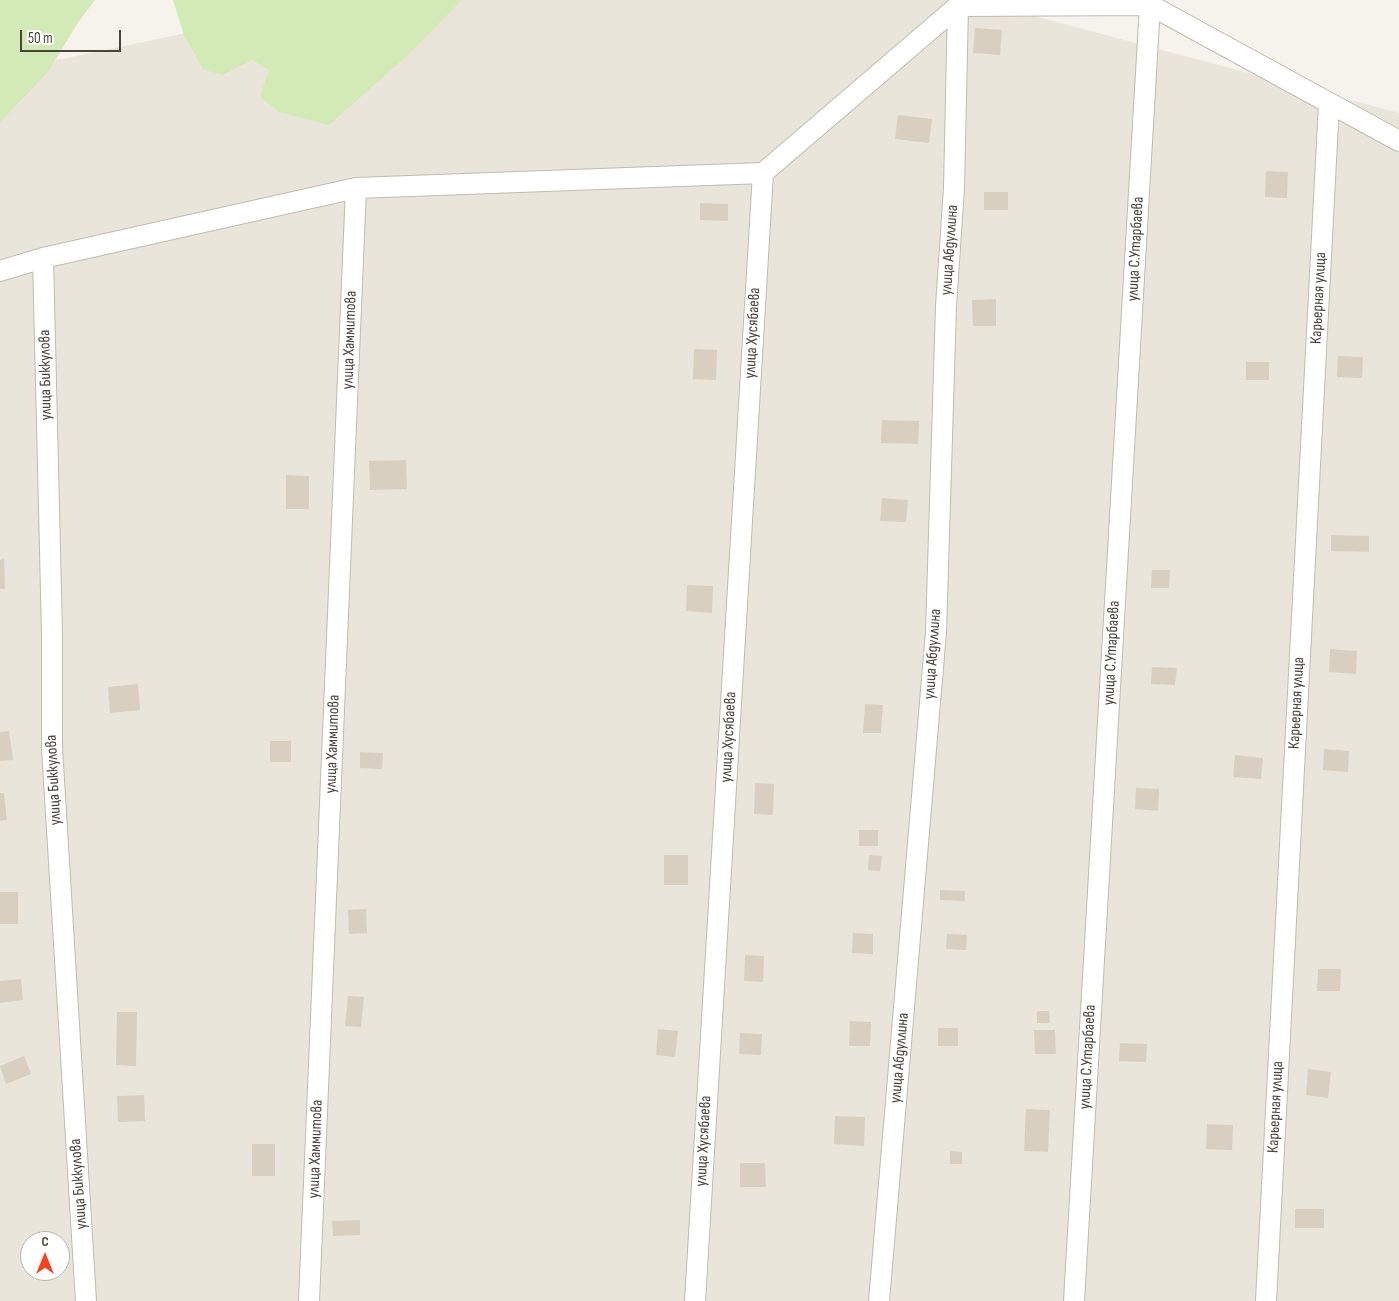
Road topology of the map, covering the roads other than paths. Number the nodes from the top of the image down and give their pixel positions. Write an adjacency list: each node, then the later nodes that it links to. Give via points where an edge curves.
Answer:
1 (1150, 5): 2 (street); 3 (street); 13 (street, улица С.Утарбаева)
2 (958, 6): 5 (street); 12 (street, улица Абдуллина, via 936,632)
3 (1329, 104): 4 (street); 14 (street, Карьерная улица)
4 (1399, 141)
5 (763, 173): 6 (street); 11 (street, улица Хусябаева)
6 (356, 188): 7 (street); 10 (street, улица Хаммитова)
7 (43, 258): 8 (street); 9 (street, улица Биккулова, via 52,748)
8 (0, 271)
9 (86, 1301)
10 (309, 1301)
11 (695, 1301)
12 (880, 1301)
13 (1074, 1301)
14 (1266, 1301)

